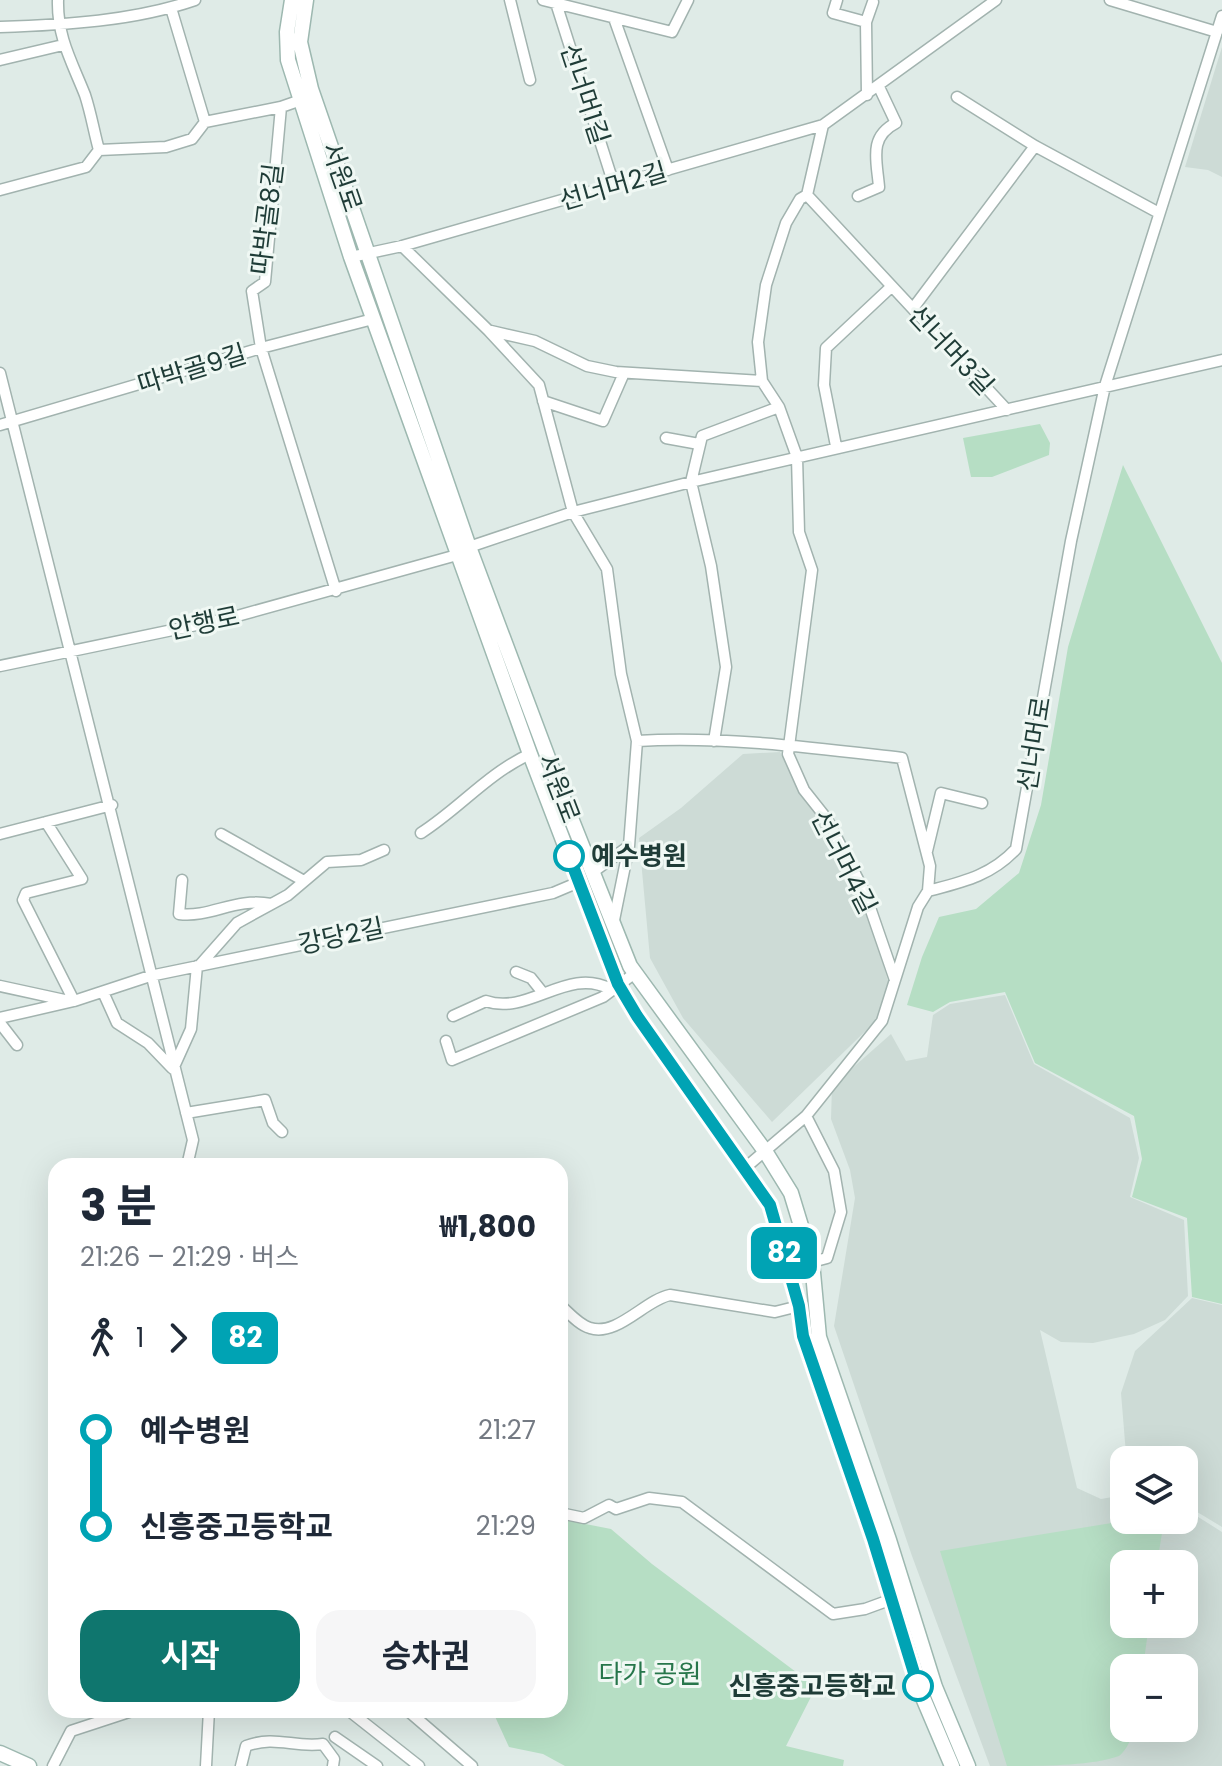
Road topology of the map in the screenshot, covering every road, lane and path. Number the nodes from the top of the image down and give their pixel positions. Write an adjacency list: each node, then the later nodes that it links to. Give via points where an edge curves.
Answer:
1 (58, 0): 17 (street)
2 (195, 0): 13 (street)
3 (292, 0): 26 (street, 서원로, via 288,60)
4 (306, 0): 39 (street, 서원로, via 303,61)
5 (510, 0): 22 (street, 선너머1길)
6 (543, 0): 12 (street, 선너머1길)
7 (688, 0): 15 (street, 선너머1길, via 672,32)
8 (837, 0): 16 (street, via 833,13)
9 (996, 0): 23 (street, 선너머2길)
10 (1110, 0): 19 (street)
11 (873, 2): 16 (street)
12 (556, 3): 15 (street, 선너머1길); 33 (street, 선너머1길)
13 (171, 8): 17 (street); 28 (street)
14 (1222, 16): 19 (street, 선너머로)
15 (614, 18): 32 (street, 선너머1길)
16 (866, 22): 24 (street)
17 (57, 26): 18 (street); 20 (street)
18 (0, 27)
19 (1217, 32): 37 (street, 선너머로)
20 (63, 45): 21 (street); 31 (street)
21 (0, 60)
22 (530, 80)
23 (879, 87): 24 (street, 선너머2길); 36 (street, via 896,123 884,129 875,144 879,187)
24 (867, 95): 29 (street, 선너머2길)
25 (957, 97): 30 (street)
26 (301, 100): 27 (street); 40 (street, 서원로)
27 (281, 107): 28 (street); 45 (street, 따박골8길, via 265,282 252,291)
28 (205, 122): 31 (street, via 192,139 166,147)
29 (823, 125): 32 (street, 선너머2길); 35 (street)
30 (1035, 146): 37 (street); 42 (street)
31 (99, 150): 34 (street, via 86,167)
32 (668, 170): 33 (street, 선너머2길)
33 (614, 185): 38 (street, 선너머2길)
34 (0, 190)
35 (807, 195): 41 (street); 49 (street, via 786,223 766,285 759,318)
36 (858, 196)
37 (1159, 213): 50 (street, 선너머로)
38 (402, 246): 39 (street, 선너머2길); 44 (street)
39 (369, 252): 40 (street, 선너머2길); 62 (street, 서원로)
40 (351, 257): 43 (street, 서원로)
41 (890, 288): 42 (street, 선너머3길); 58 (street, 선너머3길, via 826,348 824,385)
42 (914, 307): 53 (street, 선너머3길)
43 (373, 319): 45 (street, 따박골9길); 62 (street, 서원로)
44 (489, 331): 48 (street, via 535,341 587,366); 51 (street, via 539,385)
45 (261, 348): 54 (street, 따박골9길); 63 (street)
46 (1222, 360): 50 (street, 선너머3길)
47 (0, 373): 54 (street)
48 (624, 373): 49 (street); 51 (street, via 603,421)
49 (762, 381): 52 (street)
50 (1105, 386): 53 (street, 선너머3길); 83 (street, 선너머로, via 1071,541 1016,849 1000,867)
51 (543, 401): 61 (street)
52 (779, 407): 57 (street, via 702,436); 59 (street)
53 (1007, 410): 58 (street, 선너머3길)
54 (12, 422): 55 (street, 따박골9길); 64 (street)
55 (0, 425)
56 (666, 438): 57 (street)
57 (699, 444): 60 (street)
58 (836, 446): 59 (street, 선너머3길)
59 (797, 457): 60 (street, 선너머3길); 68 (street, 선너머4길, via 799,532 812,570)
60 (691, 482): 61 (street, 선너머3길); 67 (street, via 726,667)
61 (573, 512): 62 (street, 선너머3길); 66 (street, via 607,569)
62 (463, 551): 63 (street, 안행로); 69 (street, 서원로); 79 (street, 서원로)
63 (336, 591): 64 (street, 안행로)
64 (70, 650): 65 (street, 안행로); 71 (street)
65 (0, 666)
66 (637, 741): 67 (street); 76 (street)
67 (714, 741): 68 (street)
68 (788, 745): 78 (street, via 902,758); 91 (street, 선너머4길, via 804,790 827,819 865,893)
69 (530, 754): 73 (street, via 502,767); 82 (street, 서원로)
70 (982, 803): 78 (street, via 941,793)
71 (112, 805): 72 (street); 90 (street)
72 (46, 822): 74 (street); 96 (street, via 82,879 26,893 23,900)
73 (421, 833)
74 (0, 834)
75 (221, 834): 81 (street)
76 (629, 846): 79 (street); 85 (street)
77 (384, 850): 81 (street, via 361,860 327,862)
78 (927, 854): 83 (street)
79 (593, 872): 85 (street, 서원로)
80 (182, 880): 84 (street, via 179,914 195,916 222,905 255,901)
81 (304, 881): 84 (street)
82 (579, 882): 86 (street, 서원로); 87 (street, 강당2길, via 553,893)
83 (928, 891): 91 (street, via 918,907)
84 (271, 904): 87 (street, via 237,923)
85 (615, 924): 86 (street); 89 (street, 서원로)
86 (600, 930): 93 (street, 서원로)
87 (198, 966): 90 (street, 강당2길); 101 (street, via 191,1029)
88 (516, 972): 95 (street, via 531,978)
89 (635, 973): 93 (street); 105 (street, 서원로)
90 (150, 976): 94 (street, 강당2길); 101 (street)
91 (896, 982): 103 (street, via 882,1021)
92 (0, 986): 96 (street)
93 (614, 986): 95 (street, via 594,980); 99 (street, via 603,997 452,1060); 107 (street, 서원로)
94 (103, 992): 96 (street, 강당2길); 101 (street, via 117,1023 148,1043)
95 (543, 993): 97 (street, via 503,1007 486,1001)
96 (72, 1001): 98 (street, 강당2길)
97 (453, 1016)
98 (0, 1021): 100 (street, 강당2길)
99 (446, 1041)
100 (17, 1045)
101 (173, 1069): 102 (street)
102 (186, 1113): 104 (street, via 265,1100); 106 (street, via 193,1140)
103 (806, 1116): 105 (street); 108 (street, via 834,1171 841,1212 827,1258)
104 (282, 1132)
105 (765, 1151): 107 (street); 108 (street, 서원로, via 791,1193)
106 (189, 1158)
107 (745, 1168): 109 (street, 서원로, via 770,1205)
108 (812, 1262): 112 (street, 서원로, via 819,1337)
109 (799, 1306): 110 (street, via 775,1312 670,1295 607,1328 590,1328); 112 (street, 서원로, via 803,1336)
110 (568, 1311)
111 (568, 1515): 112 (street, via 584,1518 609,1505 616,1509 649,1498 682,1502 833,1614)
112 (899, 1596): 127 (street, 서원로, via 918,1686); 128 (street, 서원로)
113 (111, 1718): 120 (street, via 71,1731)
114 (209, 1718): 121 (street)
115 (358, 1718): 125 (street)
116 (416, 1718): 126 (street)
117 (335, 1737): 124 (street)
118 (0, 1753): 119 (street)
119 (29, 1766)
120 (53, 1766)
121 (206, 1766)
122 (241, 1766): 123 (street, via 246,1746 266,1738 323,1744)
123 (333, 1766)
124 (377, 1766)
125 (419, 1766)
126 (472, 1766)
127 (952, 1766)
128 (968, 1766)

